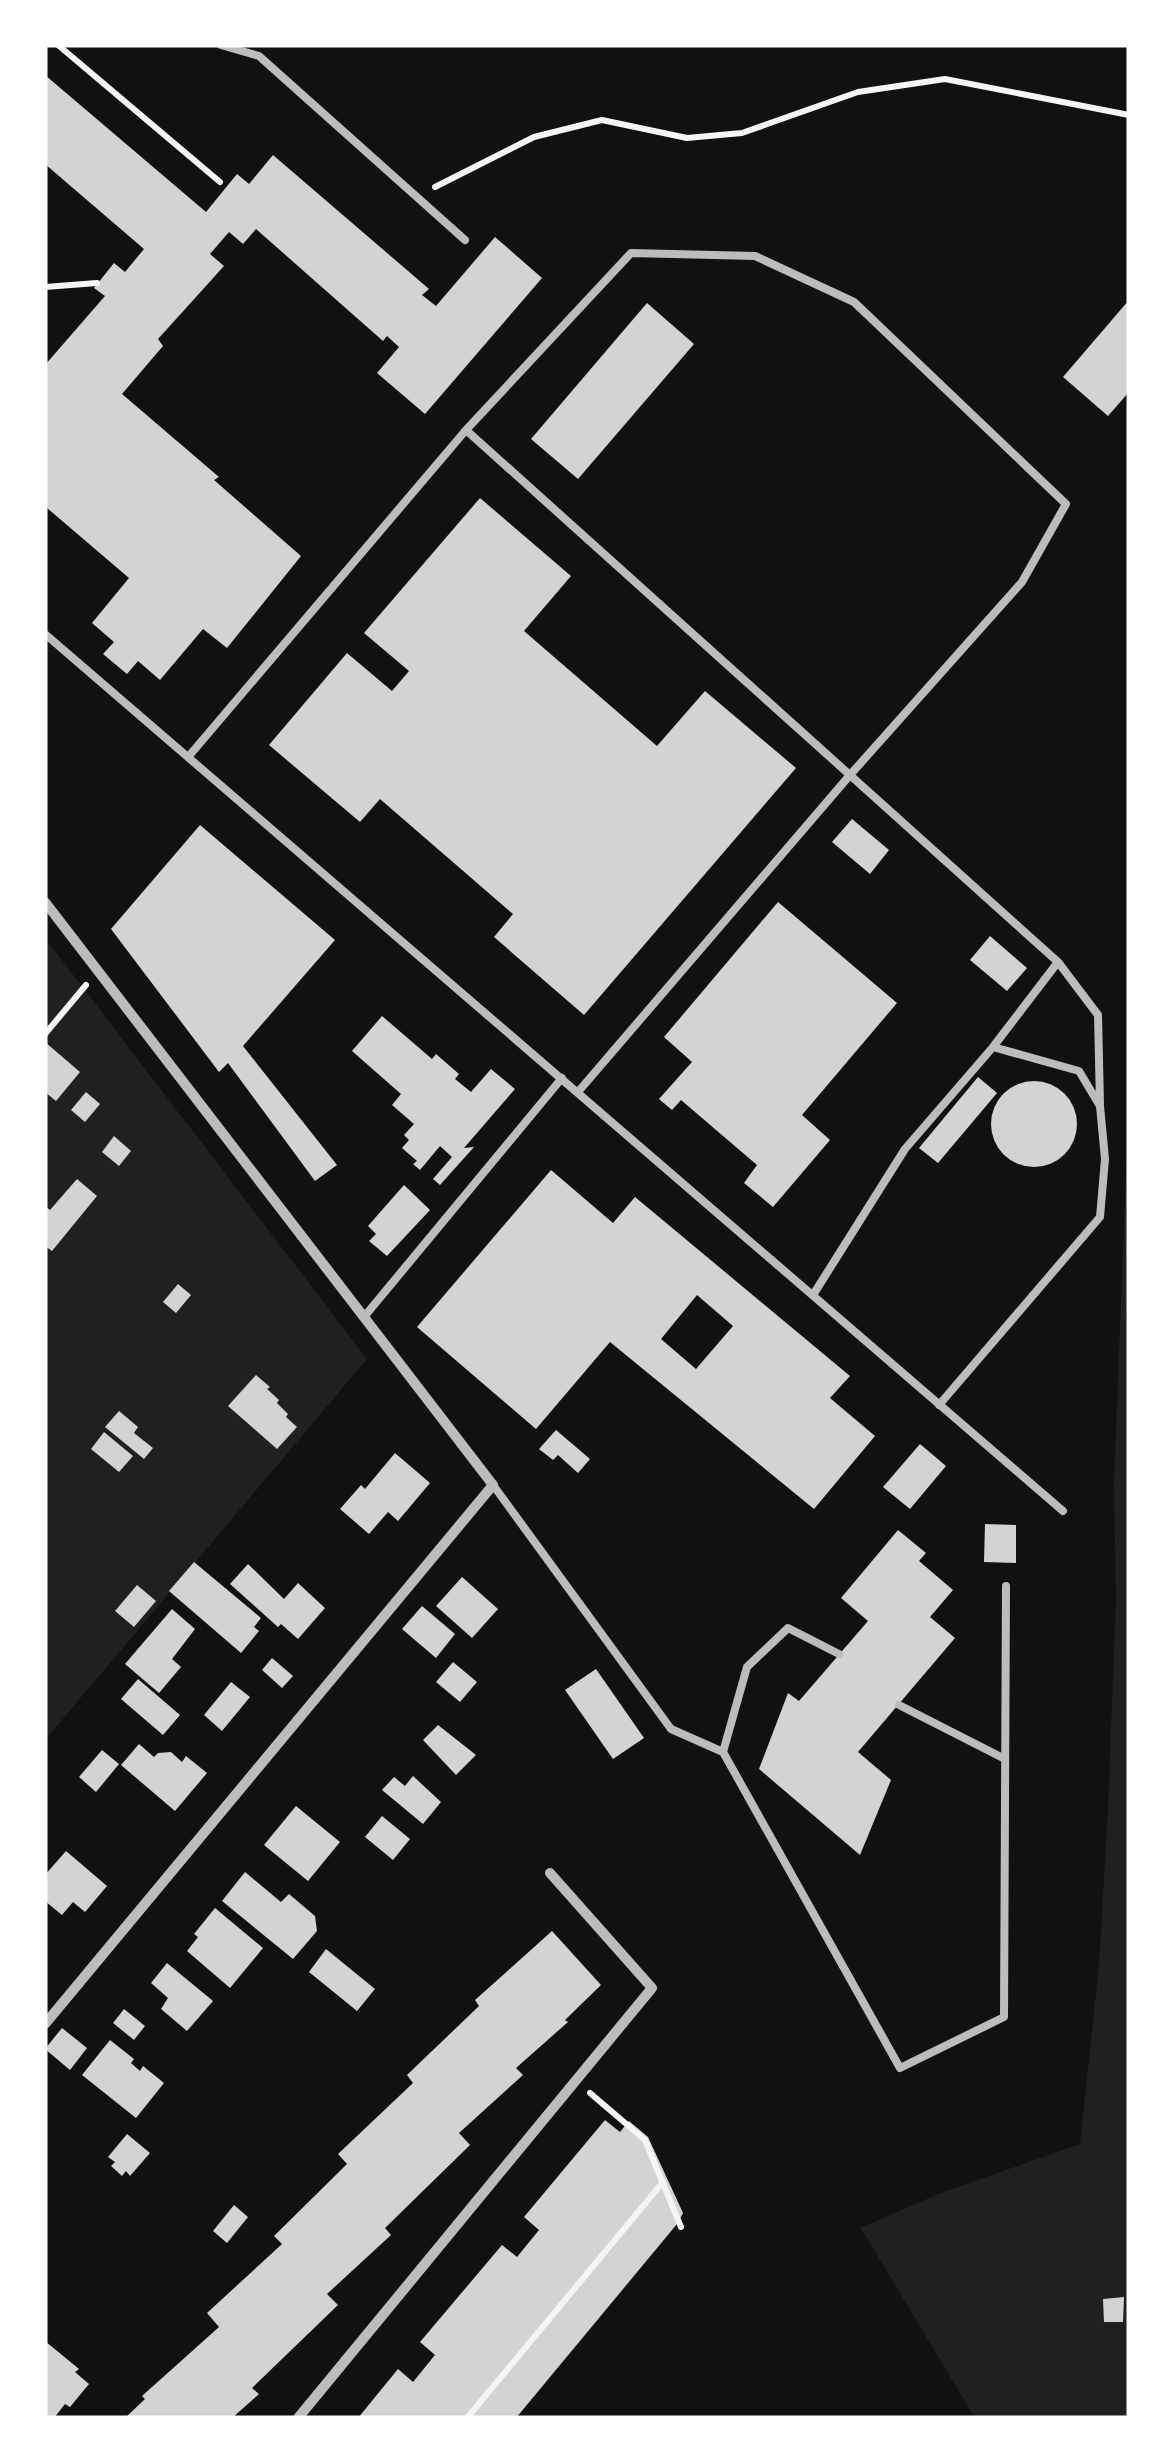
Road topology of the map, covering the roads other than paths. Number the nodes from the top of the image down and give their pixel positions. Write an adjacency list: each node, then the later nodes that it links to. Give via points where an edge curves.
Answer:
1 (220, 45): 2 (lane, via 259,56)
2 (465, 240)
3 (466, 430): 5 (lane); 6 (lane); 6 (lane, via 631,253 755,256 854,302 1066,504 1022,582)
4 (45, 634): 5 (lane)
5 (189, 756): 10 (lane)
6 (850, 775): 8 (lane); 11 (lane)
7 (45, 902): 14 (street)
8 (1058, 962): 9 (lane); 12 (lane, via 1098,1015)
9 (993, 1047): 12 (lane, via 1079,1072); 13 (lane, via 905,1150)
10 (562, 1078): 11 (lane); 14 (lane)
11 (578, 1092): 13 (lane)
12 (1100, 1106): 15 (lane, via 1100,1218)
13 (813, 1294): 15 (lane)
14 (364, 1317): 16 (street)
15 (940, 1404): 17 (lane)
16 (493, 1485): 21 (lane, via 671,1729); 24 (street)
17 (1063, 1512)
18 (1006, 1586): 22 (lane)
19 (839, 1654): 21 (lane, via 788,1628 746,1667)
20 (898, 1704): 22 (lane)
21 (722, 1752): 22 (lane, via 900,2068 1004,2018)
22 (1005, 1759)
23 (550, 1873): 25 (street, via 652,1988)
24 (45, 2024)
25 (298, 2418)

